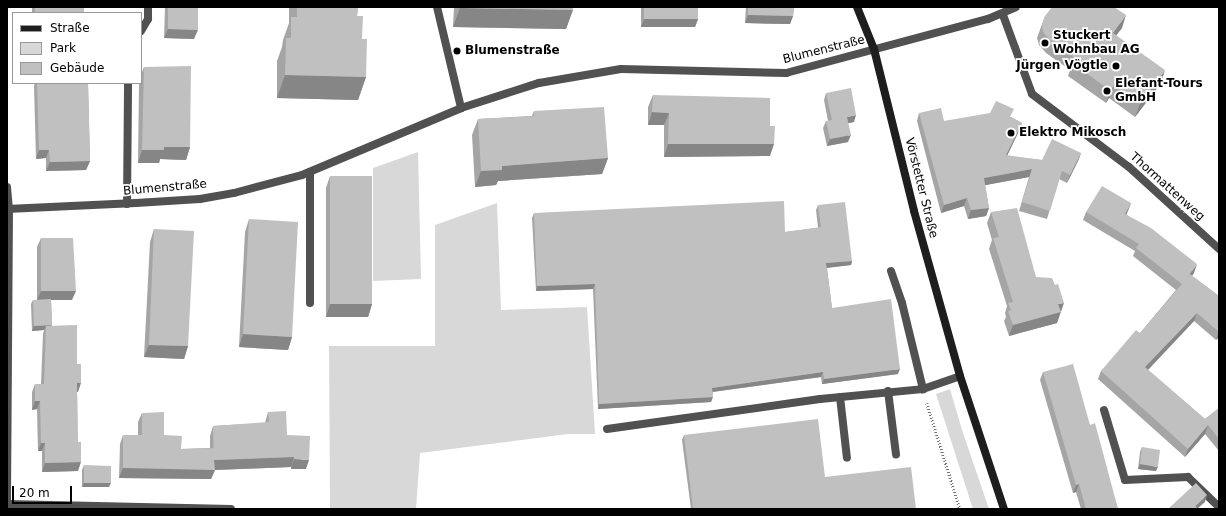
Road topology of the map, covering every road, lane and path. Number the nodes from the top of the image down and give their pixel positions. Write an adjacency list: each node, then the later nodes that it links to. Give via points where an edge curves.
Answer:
1 (148, 7): 6 (street, via 148,19)
2 (437, 7): 9 (street)
3 (857, 7): 7 (street, Vörstetter Straße)
4 (1016, 7): 5 (street, Blumenstraße)
5 (1003, 15): 7 (street, Blumenstraße); 14 (street, Thormattenweg, via 1032,94 1129,167)
6 (142, 29)
7 (874, 50): 9 (street, Blumenstraße, via 786,73 610,70 540,83); 17 (street, Vörstetter Straße, via 914,211)
8 (128, 84): 12 (street)
9 (461, 108): 10 (street, Blumenstraße)
10 (310, 172): 12 (street, Blumenstraße, via 234,193 200,199); 16 (street)
11 (7, 187): 13 (street)
12 (127, 204): 13 (street, Blumenstraße)
13 (8, 209): 25 (street)
14 (1219, 249)
15 (891, 271): 18 (street, via 902,303)
16 (310, 303)
17 (960, 376): 18 (street); 29 (street, Vörstetter Straße)
18 (923, 389): 19 (street); 28 (path)
19 (888, 391): 20 (street); 23 (street)
20 (840, 397): 22 (street); 24 (street)
21 (1104, 410): 26 (street, via 1125,480 1188,477)
22 (607, 429)
23 (896, 454)
24 (847, 458)
25 (7, 505): 27 (street)
26 (1219, 507)
27 (230, 509)
28 (960, 509)
29 (1004, 509)

